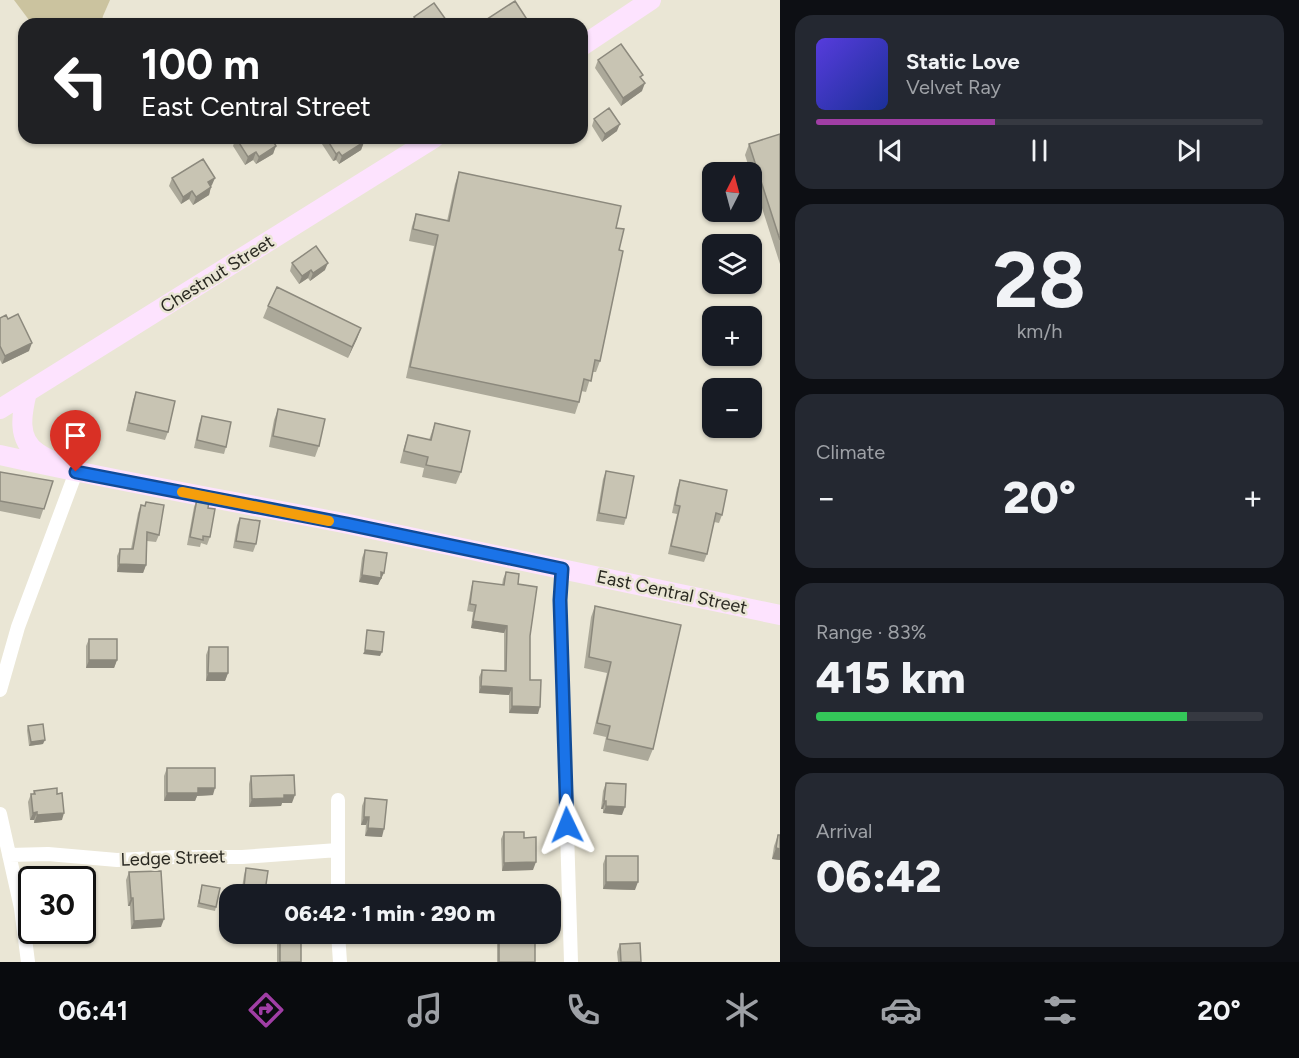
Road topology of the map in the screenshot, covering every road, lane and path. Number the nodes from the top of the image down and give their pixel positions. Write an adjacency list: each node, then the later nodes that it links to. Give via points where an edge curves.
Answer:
1 (651, 0): 2 (main road)
2 (588, 42)
3 (424, 144): 4 (main road, Chestnut Street)
4 (27, 392): 5 (main road, Chestnut Street); 7 (main road, via 24,437 35,452)
5 (0, 410)
6 (0, 455): 7 (main road, East Central Street)
7 (76, 472): 8 (main road, East Central Street); 10 (street, via 18,627)
8 (562, 569): 9 (main road, East Central Street); 19 (street)
9 (780, 615)
10 (0, 690)
11 (338, 800): 13 (street)
12 (0, 814): 14 (street)
13 (338, 850): 14 (street, Ledge Street, via 117,860); 15 (street)
14 (9, 855): 17 (street)
15 (338, 884)
16 (339, 944): 18 (street)
17 (28, 962)
18 (340, 962)
19 (571, 962)

